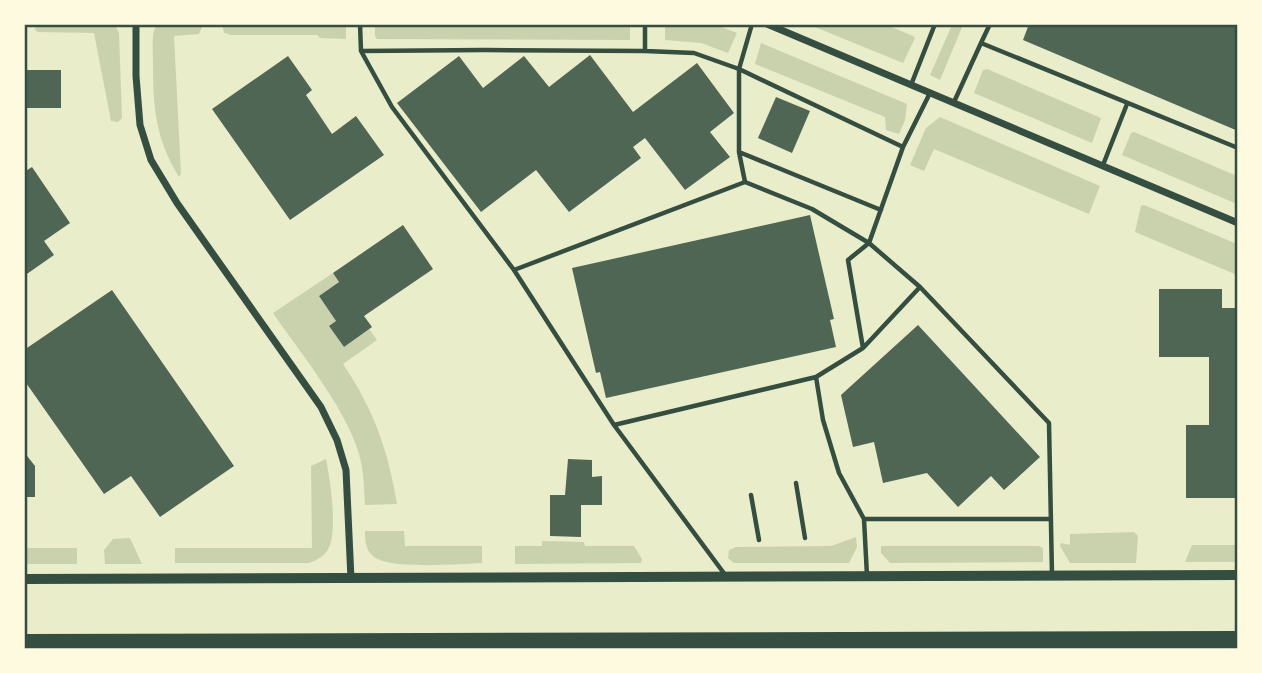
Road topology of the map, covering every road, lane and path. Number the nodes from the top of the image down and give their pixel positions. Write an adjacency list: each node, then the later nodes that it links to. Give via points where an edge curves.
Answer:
1 (136, 24): 40 (street, via 140,125 151,160 321,407 337,440 346,470)
2 (360, 24): 9 (lane)
3 (645, 24): 10 (lane)
4 (751, 24): 11 (lane)
5 (767, 24): 12 (street)
6 (989, 24): 8 (lane)
7 (935, 25): 12 (lane)
8 (981, 43): 14 (lane); 15 (lane)
9 (360, 51): 10 (lane); 24 (lane, via 392,107)
10 (645, 51): 11 (lane, via 694,53)
11 (739, 69): 16 (lane); 18 (lane)
12 (911, 85): 13 (street)
13 (930, 93): 14 (street); 16 (lane)
14 (954, 103): 19 (street)
15 (1127, 104): 17 (lane); 19 (lane)
16 (903, 147): 21 (lane)
17 (1237, 148)
18 (739, 152): 20 (lane); 21 (lane)
19 (1102, 166): 22 (street)
20 (745, 182): 23 (lane, via 812,209); 24 (lane)
21 (881, 210): 23 (lane)
22 (1237, 223)
23 (869, 243): 25 (lane); 26 (lane, via 848,260)
24 (514, 270): 28 (lane)
25 (920, 288): 26 (lane); 32 (lane, via 1049,423)
26 (863, 348): 27 (lane)
27 (816, 377): 28 (lane); 31 (lane, via 839,473)
28 (614, 425): 37 (lane)
29 (796, 483): 33 (lane)
30 (751, 495): 34 (lane)
31 (864, 519): 32 (lane); 38 (lane)
32 (1051, 519): 36 (lane)
33 (805, 538)
34 (759, 540)
35 (1237, 575): 36 (street)
36 (1052, 576): 38 (street)
37 (727, 577): 38 (street); 40 (street)
38 (867, 577)
39 (24, 579): 40 (street)
40 (351, 579)
41 (1237, 639): 42 (highway)
42 (24, 642)

